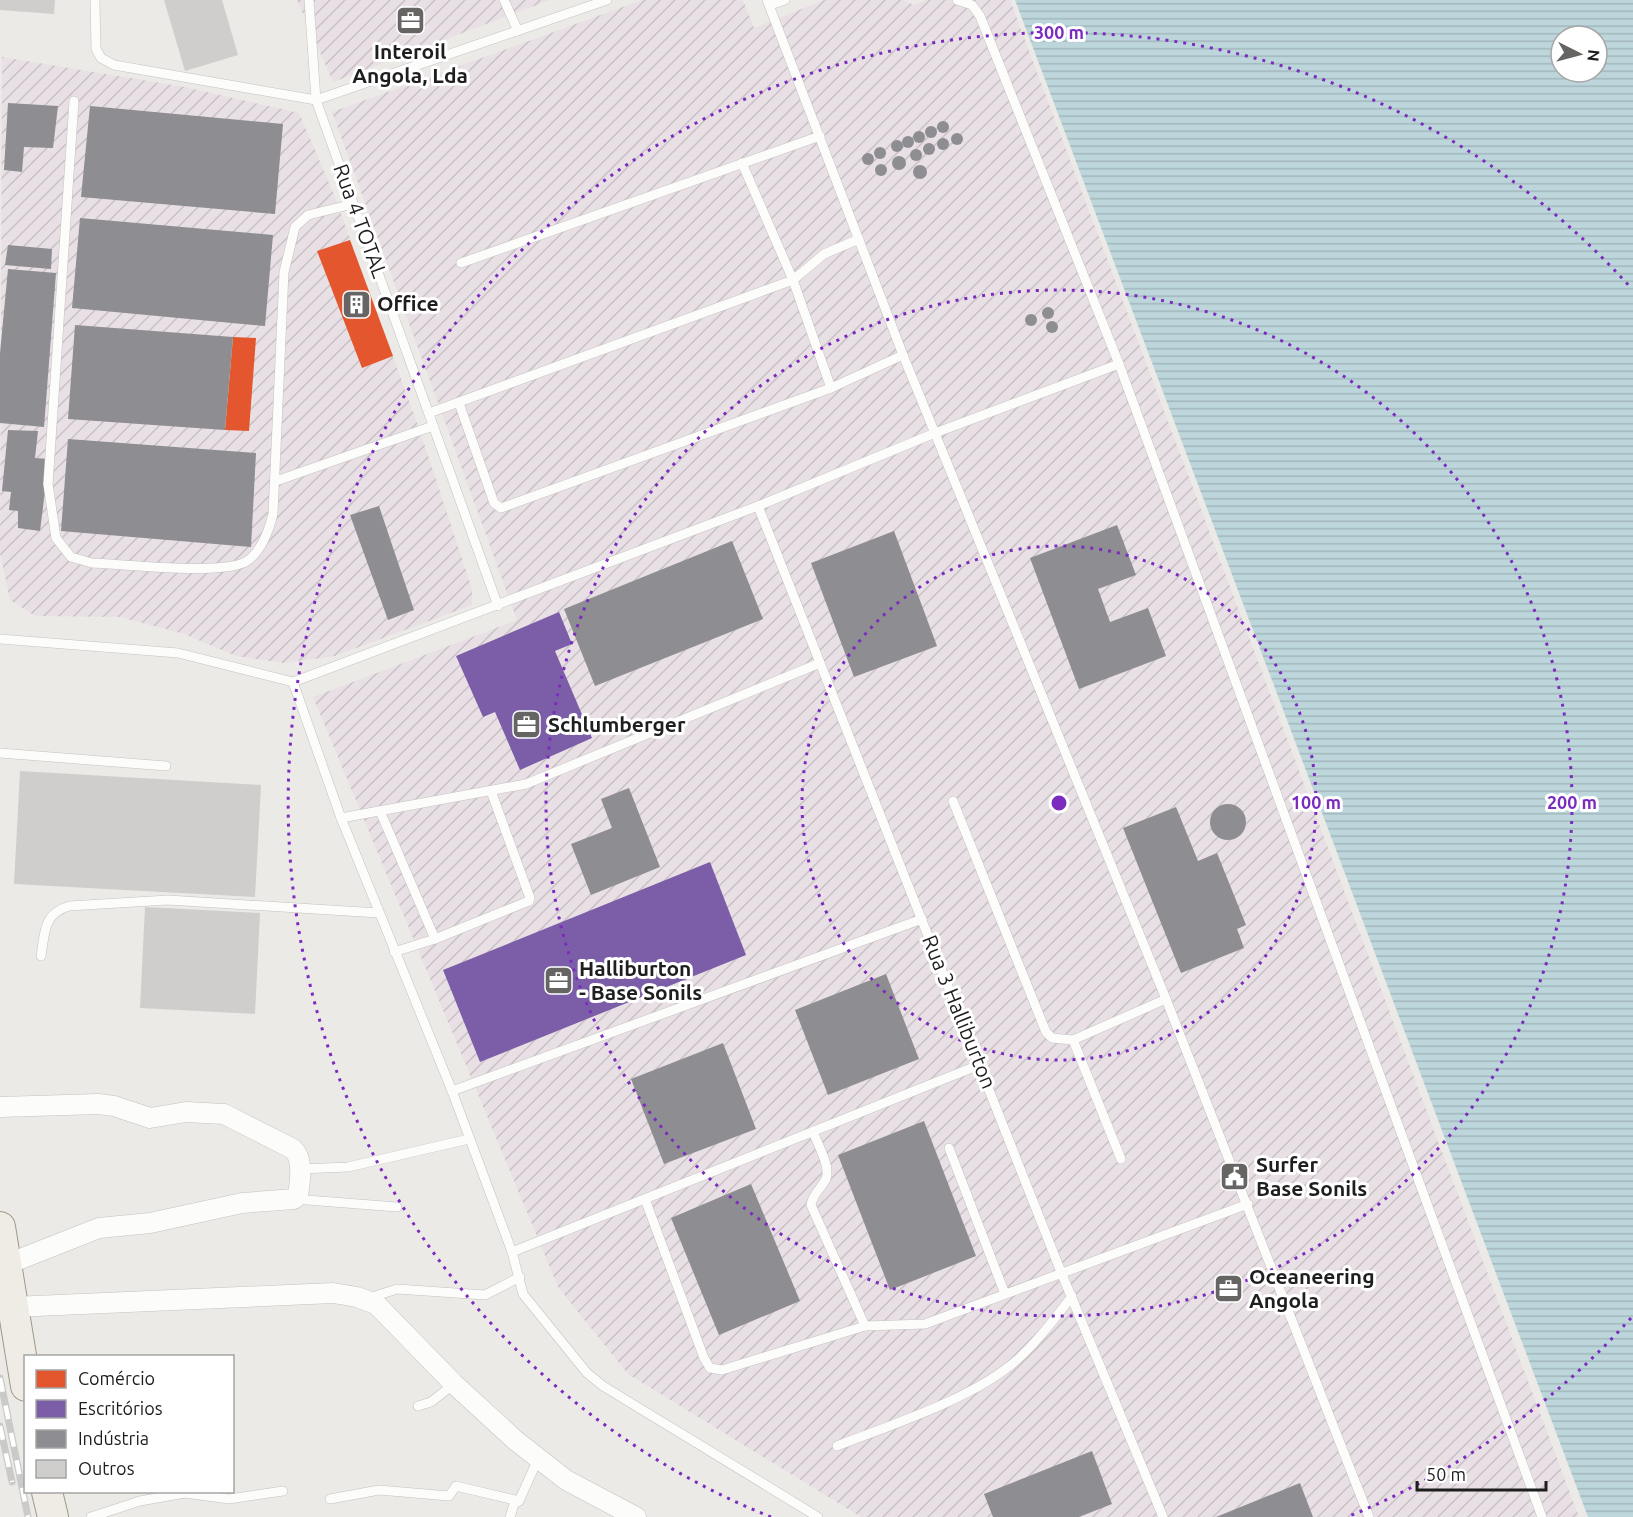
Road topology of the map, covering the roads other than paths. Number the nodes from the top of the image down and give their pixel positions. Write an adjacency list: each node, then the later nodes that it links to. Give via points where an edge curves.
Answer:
1 (95, 0): 9 (lane, via 96,49 101,58 114,65)
2 (309, 0): 9 (lane, Rua 4 TOTAL)
3 (504, 0): 8 (lane)
4 (607, 0): 8 (lane)
5 (784, 0): 7 (lane)
6 (957, 0): 18 (lane, via 972,5 980,16)
7 (768, 3): 11 (lane)
8 (518, 31): 9 (lane)
9 (316, 100): 13 (lane, Rua 4 TOTAL)
10 (74, 101): 24 (lane, via 48,484 56,538 71,557 92,563 222,568 247,562 269,531)
11 (820, 136): 12 (lane); 14 (lane)
12 (742, 163): 15 (lane); 16 (lane)
13 (353, 204): 21 (lane, Rua 4 TOTAL); 24 (lane, via 308,215 295,227 285,272)
14 (859, 239): 16 (lane, via 824,254); 17 (lane)
15 (461, 263)
16 (793, 280): 19 (lane); 20 (lane)
17 (903, 355): 19 (lane); 23 (lane)
18 (1119, 364): 23 (lane); 81 (lane)
19 (831, 388): 20 (lane, via 501,508 494,503)
20 (459, 403): 21 (lane)
21 (429, 413): 22 (lane, Rua 4 TOTAL)
22 (433, 426): 24 (lane); 26 (lane, Rua 4 TOTAL)
23 (935, 433): 25 (lane); 41 (lane)
24 (276, 481)
25 (758, 506): 26 (lane); 28 (lane, Rua 3 Halliburton)
26 (498, 606): 29 (lane)
27 (0, 639): 29 (lane, via 178,653)
28 (820, 663): 32 (lane, via 526,784); 37 (lane, Rua 3 Halliburton)
29 (293, 682): 35 (lane)
30 (0, 753): 31 (lane)
31 (166, 766)
32 (491, 791): 34 (lane); 38 (lane, via 529,901)
33 (953, 801): 42 (lane, via 1046,1032 1052,1038)
34 (380, 811): 35 (lane); 38 (lane)
35 (341, 818): 36 (lane)
36 (379, 913): 39 (lane); 40 (lane, via 168,900 69,906 56,910 47,922)
37 (922, 919): 43 (lane, Rua 3 Halliburton); 44 (lane)
38 (435, 939): 39 (lane)
39 (394, 952): 44 (lane)
40 (41, 956)
41 (1166, 999): 42 (lane); 53 (lane)
42 (1073, 1040): 49 (lane)
43 (979, 1065): 46 (lane); 58 (lane, Rua 3 Halliburton)
44 (452, 1091): 47 (lane)
45 (0, 1107): 50 (street, via 98,1104 150,1118 186,1112 224,1114 293,1149)
46 (813, 1131): 52 (lane); 64 (lane, via 827,1171 812,1204)
47 (469, 1139): 50 (lane, via 348,1167); 56 (lane)
48 (949, 1148): 60 (lane)
49 (1121, 1159)
50 (300, 1169): 51 (street, via 298,1195)
51 (294, 1199): 54 (lane); 57 (street, via 242,1203 150,1223 99,1228)
52 (645, 1199): 56 (lane); 64 (lane, via 710,1368 722,1370)
53 (1248, 1204): 58 (lane); 80 (lane)
54 (397, 1207)
55 (0, 1227): 57 (main road)
56 (512, 1252): 59 (lane)
57 (5, 1265): 63 (main road)
58 (1061, 1272): 60 (lane); 61 (lane, Rua 3 Halliburton)
59 (520, 1277): 62 (lane, via 485,1295 397,1289); 78 (lane, via 528,1303 592,1377)
60 (1005, 1294): 64 (lane, via 925,1324)
61 (1072, 1296): 68 (lane, via 1041,1336 985,1383); 79 (lane, Rua 3 Halliburton)
62 (363, 1300): 63 (street, via 333,1293); 66 (street, via 376,1304 392,1318)
63 (13, 1307): 65 (main road)
64 (865, 1326)
65 (24, 1374)
66 (454, 1384): 67 (lane, via 431,1402); 69 (street)
67 (418, 1406)
68 (837, 1446)
69 (538, 1459): 73 (lane); 77 (street, via 607,1506)
70 (283, 1491): 75 (lane, via 229,1499 185,1493 140,1501)
71 (47, 1493): 74 (main road)
72 (330, 1499): 73 (lane, via 379,1490 449,1496 456,1486)
73 (519, 1501): 76 (lane)
74 (53, 1517)
75 (91, 1517)
76 (510, 1517)
77 (636, 1517)
78 (818, 1517)
79 (1163, 1517)
80 (1369, 1517)
81 (1542, 1517)

